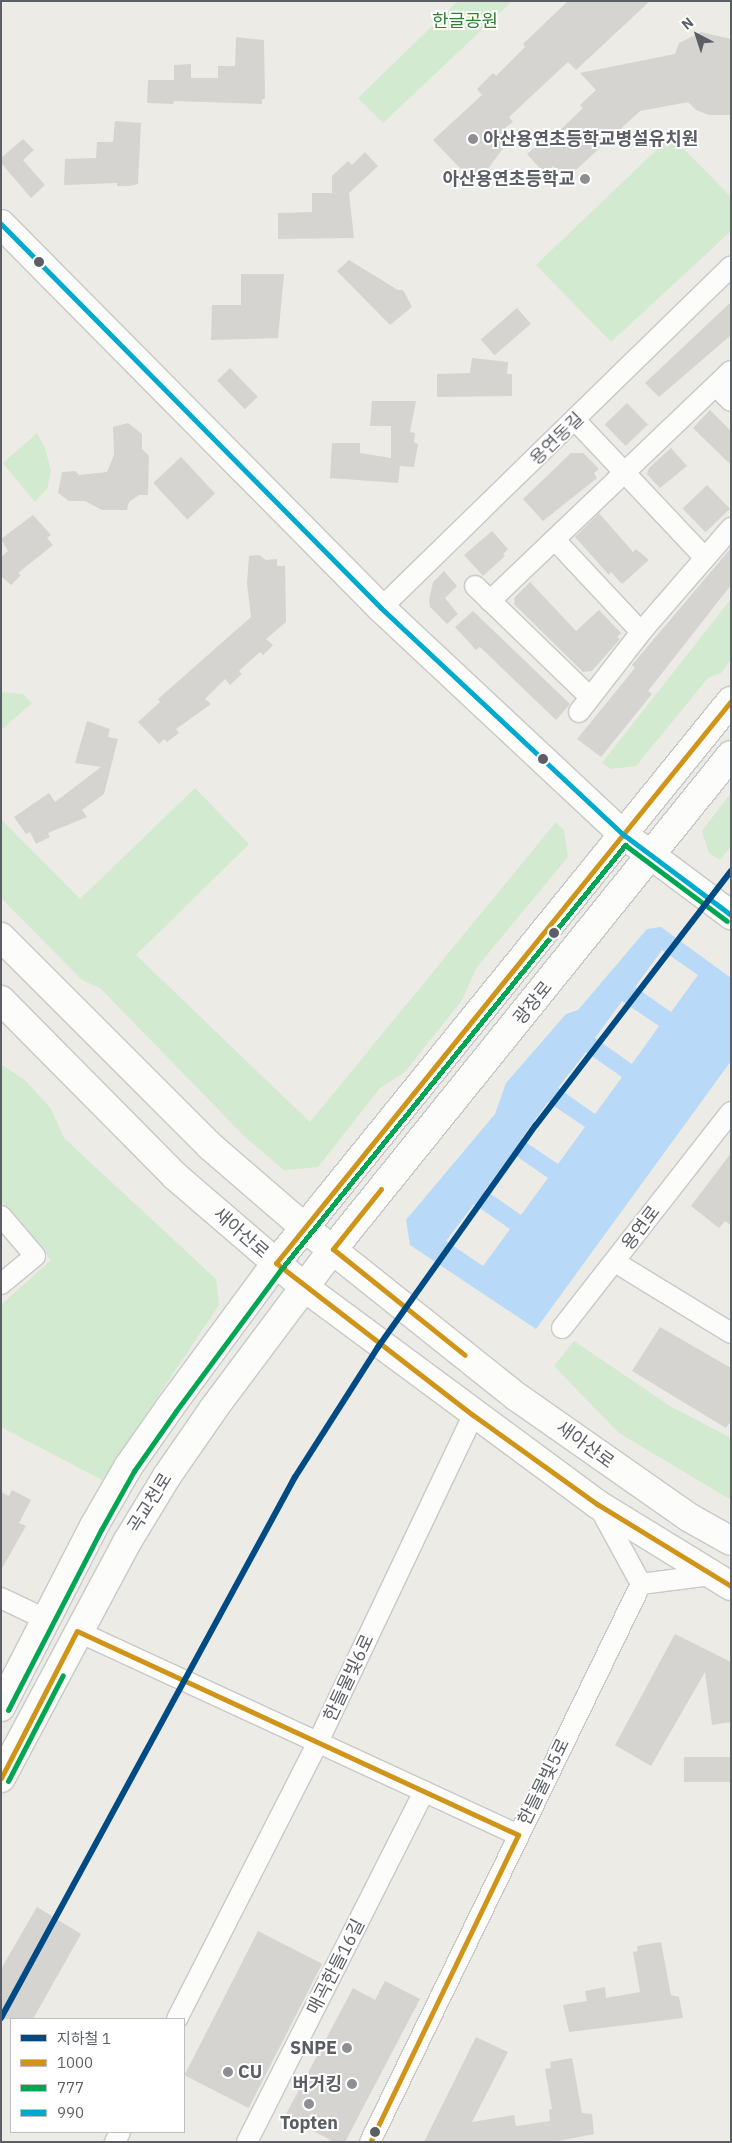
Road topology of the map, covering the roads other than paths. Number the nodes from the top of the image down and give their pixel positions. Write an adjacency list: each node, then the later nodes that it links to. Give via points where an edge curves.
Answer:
1 (1, 224): 13 (main road)
2 (731, 267): 6 (street, 용연동길)
3 (731, 371): 4 (street)
4 (716, 386): 5 (street); 7 (street)
5 (731, 401)
6 (576, 421): 7 (street); 13 (street, 용연동길)
7 (626, 473): 9 (street); 10 (street)
8 (731, 528): 10 (street)
9 (555, 540): 12 (street); 14 (street)
10 (705, 558): 14 (street)
11 (475, 586): 12 (street)
12 (490, 601): 14 (street, via 584,704)
13 (381, 608): 17 (main road)
14 (641, 632)
15 (731, 701): 17 (main road, 광장로)
16 (731, 755): 18 (main road, 광장로)
17 (624, 835): 18 (main road); 25 (main road, 광장로)
18 (652, 857): 19 (main road); 26 (main road, 광장로)
19 (731, 915)
20 (1, 937): 25 (main road, 새아산로, via 210,1146)
21 (1, 1000): 28 (main road, 새아산로, via 175,1176)
22 (731, 1112): 23 (street, 용연로)
23 (725, 1132): 27 (street, 용연로)
24 (1, 1216): 29 (street, via 35,1256)
25 (305, 1228): 26 (main road, 새아산로); 28 (main road, 곡교천로)
26 (332, 1249): 30 (main road, 곡교천로); 35 (main road, 새아산로, via 517,1397 690,1518)
27 (615, 1262): 31 (street); 32 (street, 용연로)
28 (276, 1263): 30 (main road, 새아산로); 39 (main road, 곡교천로, via 128,1467)
29 (1, 1284)
30 (304, 1286): 33 (main road, 새아산로); 40 (main road, 곡교천로, via 167,1476)
31 (562, 1328)
32 (731, 1333)
33 (473, 1415): 34 (main road, 새아산로); 42 (street, 한들물빛6로)
34 (597, 1504): 36 (main road, 새아산로); 37 (street)
35 (731, 1541)
36 (720, 1581): 37 (street)
37 (641, 1584): 45 (street, 한들물빛5로)
38 (1, 1598): 39 (street)
39 (45, 1619): 41 (main road, 곡교천로)
40 (77, 1631): 42 (street); 43 (main road, 곡교천로)
41 (1, 1707)
42 (318, 1742): 44 (street); 46 (street, 한들물빛6로)
43 (1, 1778)
44 (424, 1791): 45 (street); 47 (street, 매곡한들16길)
45 (518, 1835): 48 (street, 한들물빛5로)
46 (178, 2018)
47 (247, 2142)
48 (370, 2142)

